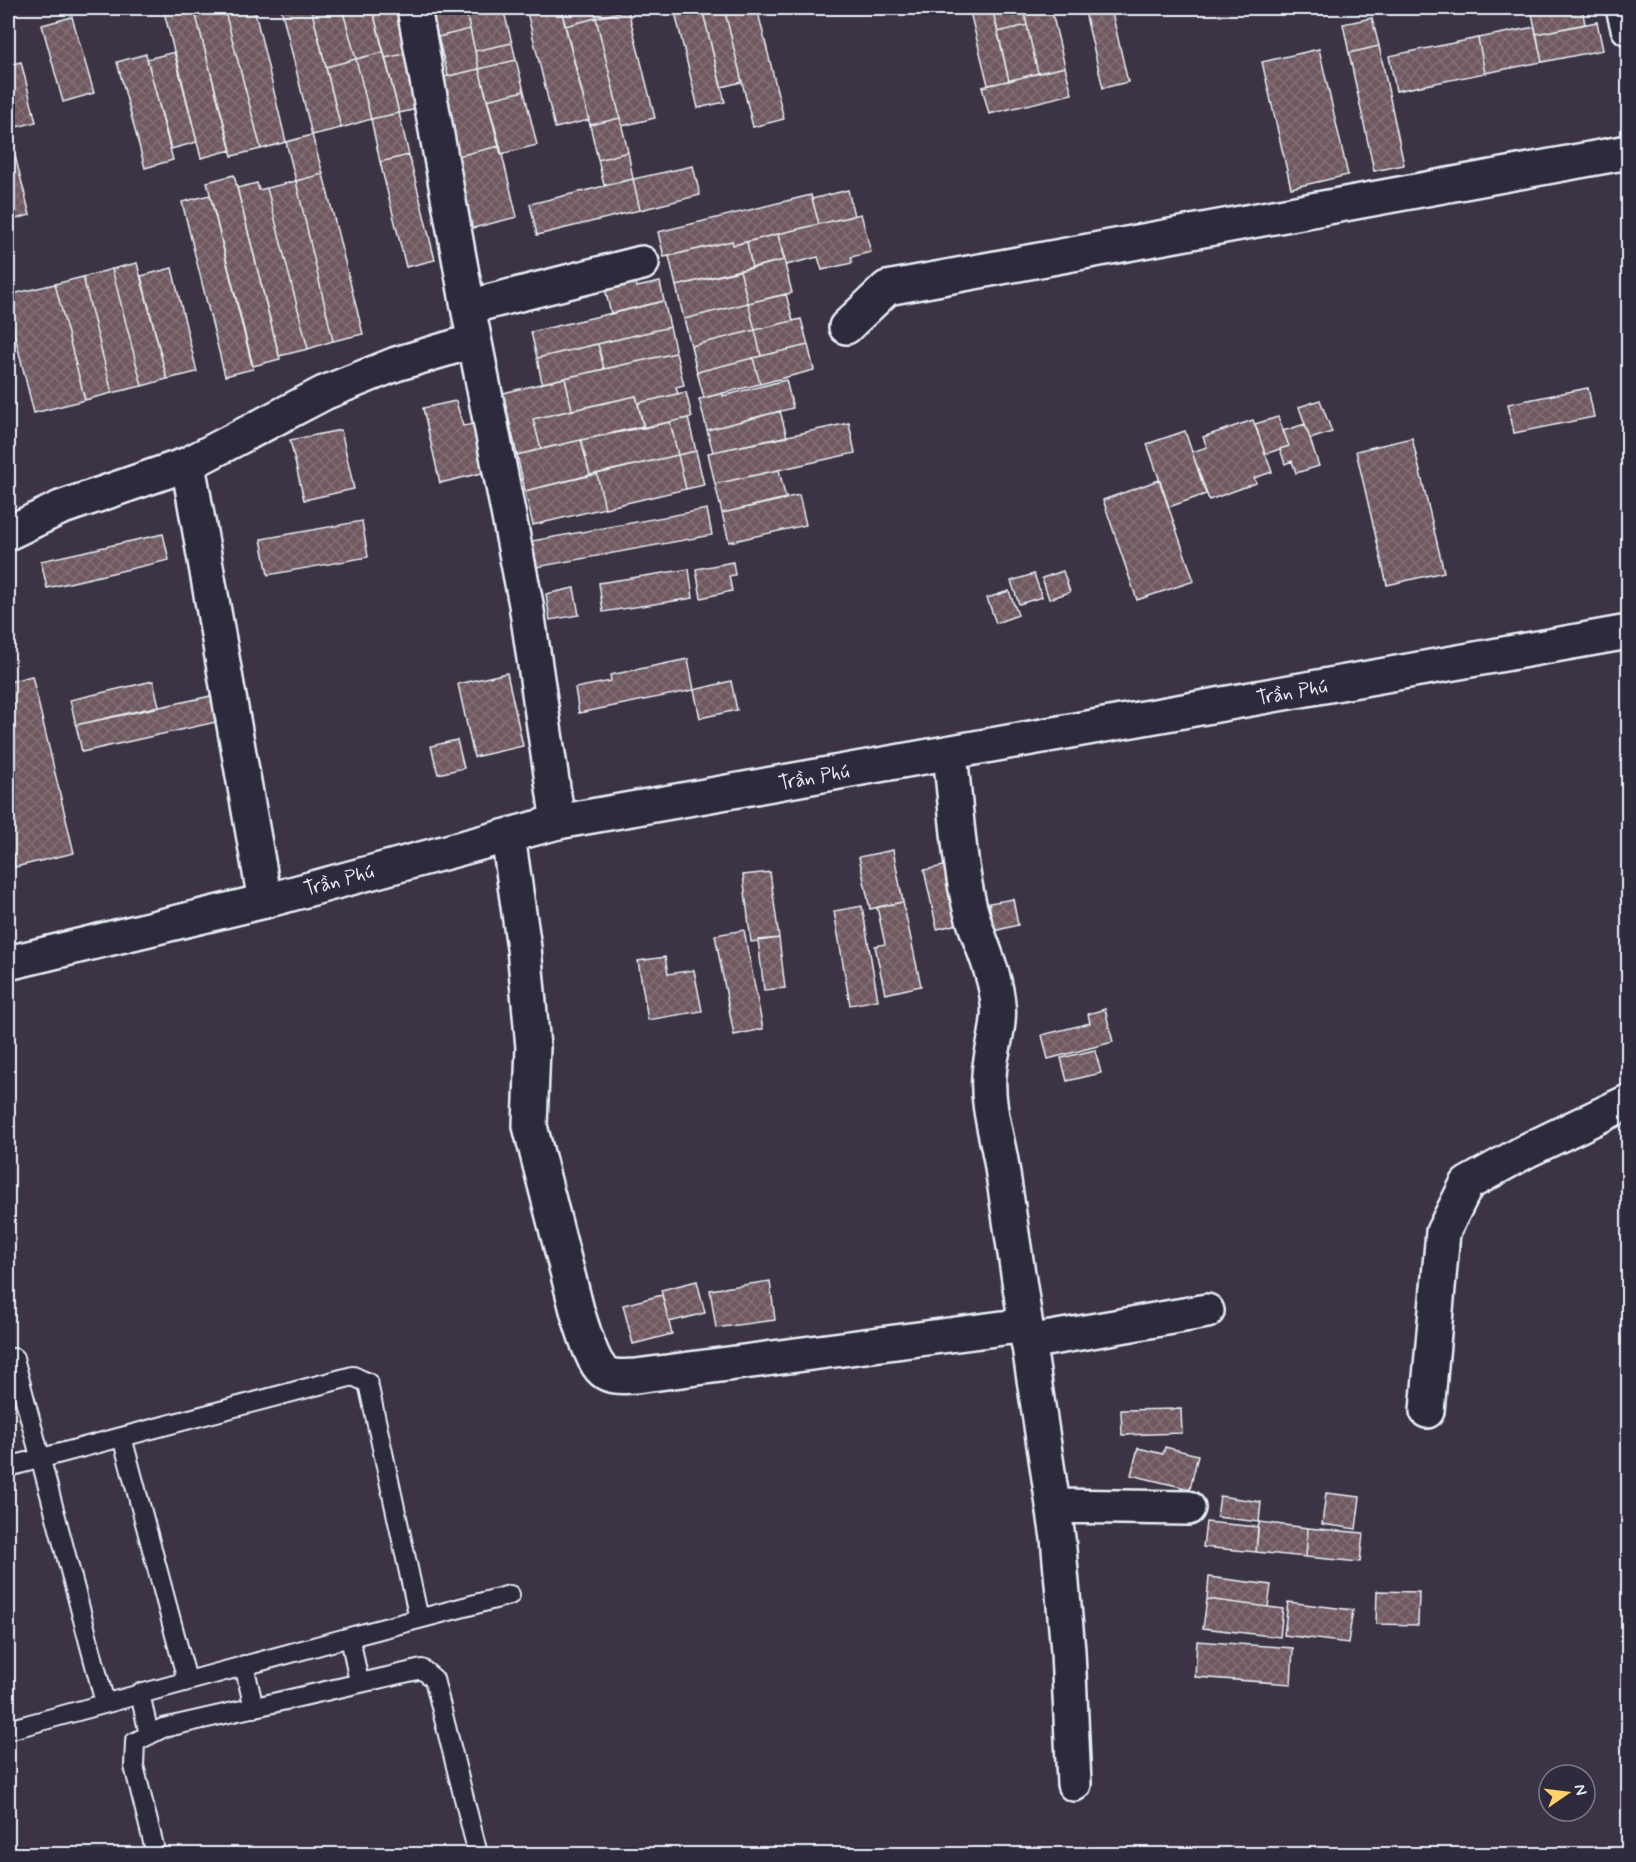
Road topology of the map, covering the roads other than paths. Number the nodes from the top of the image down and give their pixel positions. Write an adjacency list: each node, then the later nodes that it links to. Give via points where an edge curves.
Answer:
1 (414, 8): 6 (street)
2 (1623, 8): 3 (street)
3 (1629, 28)
4 (1629, 152): 7 (street, via 887,288)
5 (642, 263): 6 (street)
6 (468, 307): 8 (street)
7 (846, 327)
8 (474, 341): 9 (street, via 396,364 324,393); 13 (street, via 526,604)
9 (188, 464): 10 (street, via 60,508); 15 (street)
10 (8, 534)
11 (1629, 632): 12 (street, Trần Phú)
12 (950, 755): 13 (street, Trần Phú); 19 (street, via 966,892 995,980 999,1007 989,1101)
13 (558, 822): 14 (street, Trần Phú)
14 (507, 836): 15 (street, Trần Phú); 19 (street, via 524,948 532,1047 530,1126 578,1314 588,1345 603,1371 617,1377 636,1376)
15 (265, 901): 16 (street, Trần Phú)
16 (8, 963)
17 (1629, 1102): 21 (street, via 1467,1184 1443,1232)
18 (1207, 1311): 19 (street)
19 (1027, 1334): 25 (street)
20 (14, 1358): 23 (lane)
21 (1426, 1411)
22 (122, 1437): 23 (lane); 28 (lane, via 353,1376 368,1383); 31 (lane)
23 (39, 1458): 24 (lane); 34 (lane)
24 (8, 1467)
25 (1053, 1506): 26 (street); 38 (street, via 1068,1651)
26 (1188, 1508)
27 (510, 1595): 28 (lane)
28 (419, 1619): 29 (lane)
29 (350, 1636): 30 (lane); 32 (lane)
30 (244, 1665): 31 (lane); 35 (lane)
31 (187, 1680): 33 (lane)
32 (359, 1682): 35 (lane); 40 (lane, via 422,1669 434,1679)
33 (140, 1693): 34 (lane); 37 (lane)
34 (105, 1703): 36 (lane)
35 (255, 1708): 37 (lane, via 163,1728)
36 (8, 1730)
37 (149, 1735): 39 (lane, via 135,1742 134,1766)
38 (1074, 1785)
39 (156, 1854)
40 (478, 1854)

